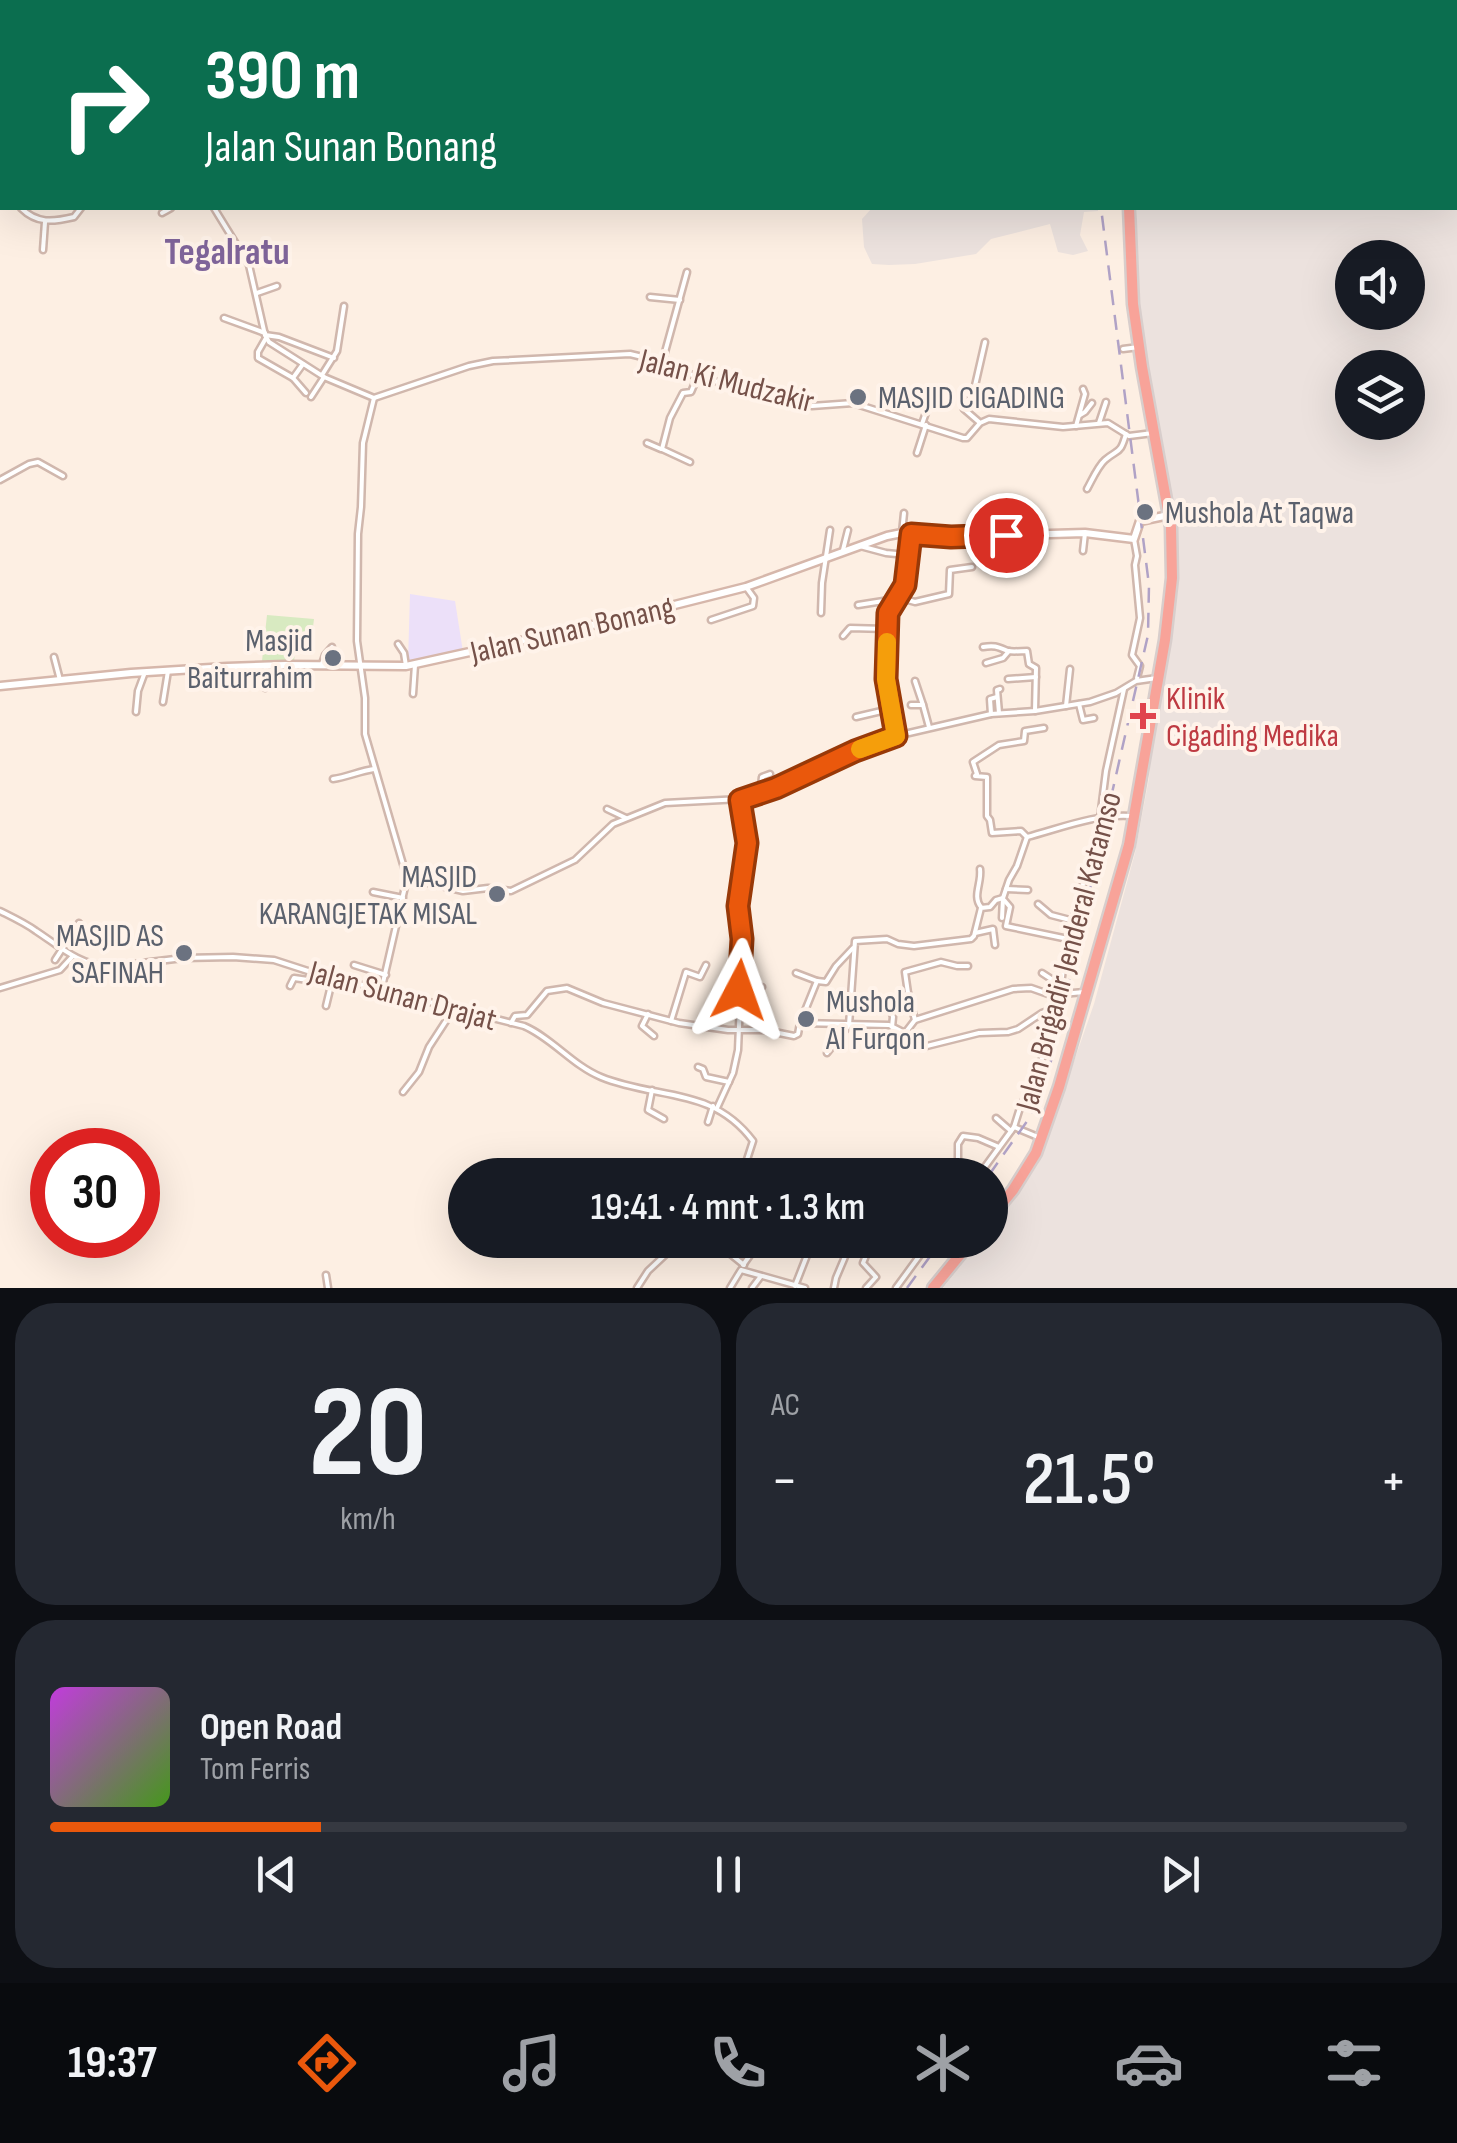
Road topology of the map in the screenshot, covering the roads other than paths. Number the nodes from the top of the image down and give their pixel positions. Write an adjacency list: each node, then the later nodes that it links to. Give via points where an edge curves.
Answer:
1 (23, 210): 7 (street)
2 (79, 210): 7 (street)
3 (167, 210): 6 (street)
4 (215, 210): 11 (street, via 249,264)
5 (1129, 210): 18 (highway, Jalan Brigadir Jenderal Katamso)
6 (162, 213)
7 (45, 222): 8 (street)
8 (43, 250)
9 (687, 272): 13 (street)
10 (278, 286): 11 (street)
11 (257, 293): 16 (street)
12 (650, 297): 13 (street)
13 (680, 300): 21 (street)
14 (344, 306): 20 (street)
15 (224, 318): 16 (street)
16 (265, 336): 20 (street); 22 (street); 24 (street, via 258,358)
17 (986, 342): 32 (street, via 964,409)
18 (1139, 347): 19 (street); 36 (highway, Jalan Brigadir Jenderal Katamso)
19 (1122, 349)
20 (334, 358): 23 (street)
21 (662, 363): 25 (street, Jalan Ki Mudzakir); 27 (street, Jalan Ki Mudzakir, via 630,354 493,360)
22 (302, 364): 23 (street); 24 (street)
23 (323, 376): 24 (street, via 308,395); 27 (street)
24 (292, 378)
25 (697, 378): 34 (street, Jalan Ki Mudzakir, via 812,406 853,404); 39 (street, via 672,413)
26 (1083, 389): 31 (street)
27 (374, 398): 73 (street, via 363,444 358,534)
28 (930, 401): 34 (street)
29 (1106, 402): 33 (street)
30 (1092, 403): 31 (street)
31 (1080, 415): 35 (street)
32 (980, 422): 34 (street, Jalan Ki Mudzakir, via 966,438); 35 (street, Jalan Ki Mudzakir)
33 (1100, 423): 35 (street, Jalan Ki Mudzakir); 37 (street)
34 (924, 425): 40 (street)
35 (1076, 426)
36 (1153, 433): 37 (street); 46 (highway, Jalan Brigadir Jenderal Katamso)
37 (1126, 434): 44 (street)
38 (647, 444): 39 (street)
39 (662, 449): 41 (street)
40 (917, 453)
41 (690, 462)
42 (63, 476): 43 (street, via 38,462)
43 (0, 480)
44 (1086, 489)
45 (904, 513): 50 (street)
46 (1168, 515): 51 (street, via 1140,521); 79 (highway, Jalan Brigadir Jenderal Katamso, via 1172,578)
47 (830, 530): 56 (street)
48 (848, 530): 54 (street)
49 (1085, 532): 50 (street, Jalan Sunan Bonang); 51 (street, Jalan Sunan Bonang); 53 (street)
50 (906, 534): 52 (street, Jalan Sunan Bonang); 55 (street)
51 (1134, 539): 83 (street)
52 (860, 546): 54 (street, Jalan Sunan Bonang); 55 (street)
53 (1083, 551)
54 (843, 553): 56 (street, Jalan Sunan Bonang)
55 (908, 555): 59 (street)
56 (826, 558): 58 (street, Jalan Sunan Bonang); 61 (street)
57 (972, 567): 59 (street, via 950,570 949,594 915,602)
58 (746, 587): 62 (street, via 754,606); 74 (street, Jalan Sunan Bonang)
59 (897, 598): 60 (street); 63 (street)
60 (858, 605)
61 (822, 613)
62 (711, 620)
63 (887, 629): 64 (street, via 848,628); 95 (street)
64 (844, 636)
65 (398, 644): 74 (street)
66 (984, 647): 68 (street)
67 (332, 648): 72 (street)
68 (1009, 651): 70 (street); 78 (street, via 1028,651)
69 (54, 657): 81 (street)
70 (986, 663)
71 (266, 666): 72 (street, Jalan Sunan Bonang); 76 (street, Jalan Sunan Bonang); 85 (street)
72 (322, 666): 73 (street, Jalan Sunan Bonang)
73 (360, 666): 74 (street, Jalan Sunan Bonang); 105 (street)
74 (411, 666): 88 (street)
75 (1070, 669): 94 (street)
76 (168, 671): 77 (street, Jalan Sunan Bonang); 90 (street)
77 (145, 672): 81 (street, Jalan Sunan Bonang); 97 (street)
78 (1036, 676): 80 (street); 96 (street)
79 (1157, 678): 83 (street); 111 (highway, Jalan Brigadir Jenderal Katamso)
80 (1008, 679)
81 (60, 680): 84 (street, Jalan Sunan Bonang)
82 (914, 681): 93 (street)
83 (1136, 681): 87 (street)
84 (0, 686)
85 (265, 688)
86 (1000, 689): 89 (street)
87 (1124, 689): 91 (street); 113 (street)
88 (413, 694)
89 (997, 698): 98 (street); 99 (street, via 990,700)
90 (162, 702)
91 (1079, 704): 94 (street); 101 (street, via 1083,720)
92 (911, 705): 93 (street)
93 (923, 705): 102 (street)
94 (1066, 706): 96 (street)
95 (891, 708): 100 (street); 104 (street)
96 (1035, 711): 98 (street)
97 (136, 712)
98 (999, 713): 99 (street)
99 (991, 714): 102 (street)
100 (856, 717)
101 (1094, 718)
102 (929, 728): 104 (street)
103 (1044, 728): 114 (street, via 1025,730 1024,741 999,745 973,762 975,776 987,777 991,832 1021,831)
104 (896, 736): 108 (street)
105 (374, 769): 107 (street); 116 (street)
106 (770, 774): 108 (street, via 762,778)
107 (333, 778)
108 (760, 794): 109 (street)
109 (740, 800): 112 (street, via 665,803); 146 (street, via 747,843 738,906)
110 (607, 810): 112 (street)
111 (1135, 816): 113 (street); 152 (highway, Jalan Brigadir Jenderal Katamso)
112 (626, 818): 116 (street, via 575,860 511,891 462,891)
113 (1100, 818): 114 (street); 126 (street)
114 (1027, 837): 117 (street)
115 (980, 869): 123 (street)
116 (407, 878): 120 (street)
117 (1006, 889): 118 (street); 121 (street)
118 (1028, 890)
119 (373, 892): 120 (street)
120 (402, 898): 142 (street)
121 (1004, 899): 123 (street); 125 (street); 129 (street, via 1010,907 1006,926)
122 (1038, 904): 126 (street)
123 (981, 908): 128 (street)
124 (0, 911): 132 (street, Jalan Sunan Drajat)
125 (1002, 918)
126 (1074, 921): 129 (street)
127 (79, 923): 132 (street)
128 (975, 933): 130 (street, via 993,929); 131 (street, via 971,939 914,946 860,939)
129 (1068, 940): 148 (street)
130 (995, 945)
131 (853, 948): 145 (street, via 826,982); 163 (street)
132 (62, 950): 133 (street, Jalan Sunan Drajat); 134 (street)
133 (73, 956): 138 (street); 139 (street, Jalan Sunan Drajat, via 105,967 233,957)
134 (55, 960)
135 (354, 965): 142 (street)
136 (706, 965): 160 (street, via 700,977 686,972)
137 (968, 966): 153 (street, via 941,962 906,972)
138 (60, 970): 144 (street); 150 (street)
139 (311, 972): 143 (street, Jalan Sunan Drajat); 147 (street)
140 (796, 973): 145 (street)
141 (1042, 973): 148 (street)
142 (386, 975): 151 (street)
143 (333, 977): 151 (street, Jalan Sunan Drajat); 155 (street)
144 (60, 979)
145 (817, 981): 162 (street)
146 (740, 982): 149 (street); 165 (street)
147 (290, 986)
148 (1062, 986): 154 (street)
149 (762, 987)
150 (0, 988)
151 (382, 989): 156 (street, Jalan Sunan Drajat)
152 (1087, 991): 154 (street); 178 (highway, Jalan Brigadir Jenderal Katamso)
153 (908, 992): 159 (street); 164 (street, via 891,1005)
154 (1058, 994): 157 (street); 159 (street, via 1013,989)
155 (326, 1006)
156 (455, 1007): 161 (street, Jalan Sunan Drajat); 172 (street)
157 (1053, 1009): 166 (street, via 1002,1034 920,1048); 177 (street, via 1046,1050)
158 (648, 1014): 160 (street); 161 (street, via 558,988); 167 (street, via 642,1026)
159 (915, 1020): 166 (street)
160 (672, 1021): 165 (street)
161 (511, 1022): 171 (street, Jalan Sunan Drajat, via 600,1077)
162 (800, 1023): 163 (street); 165 (street, via 796,1036)
163 (849, 1025): 164 (street); 168 (street)
164 (892, 1026): 166 (street)
165 (740, 1030): 170 (street)
166 (906, 1033)
167 (654, 1036)
168 (827, 1053)
169 (698, 1067): 170 (street, via 706,1077)
170 (729, 1082): 173 (street)
171 (652, 1090): 173 (street, Jalan Sunan Drajat); 175 (street, via 648,1110)
172 (403, 1092)
173 (715, 1107): 176 (street); 180 (street, Jalan Sunan Drajat, via 754,1141)
174 (996, 1118): 177 (street)
175 (664, 1119)
176 (708, 1122)
177 (1013, 1129): 178 (street); 179 (street)
178 (1042, 1139): 183 (highway, Jalan Brigadir Jenderal Katamso)
179 (1000, 1147): 181 (street, via 963,1136); 182 (street)
180 (748, 1158)
181 (958, 1158)
182 (992, 1158)
183 (1008, 1195)
184 (662, 1258): 197 (street)
185 (733, 1258): 192 (street)
186 (749, 1258): 192 (street)
187 (806, 1258): 195 (street)
188 (844, 1258): 201 (street)
189 (865, 1258): 202 (street, via 876,1276)
190 (918, 1258): 203 (street)
191 (957, 1258): 204 (highway)
192 (743, 1267): 194 (street); 198 (street)
193 (326, 1275): 196 (street)
194 (761, 1276): 195 (street); 199 (street)
195 (795, 1286): 200 (street)
196 (328, 1288)
197 (637, 1288)
198 (730, 1288)
199 (752, 1288)
200 (804, 1288)
201 (834, 1288)
202 (866, 1288)
203 (896, 1288)
204 (933, 1288)

